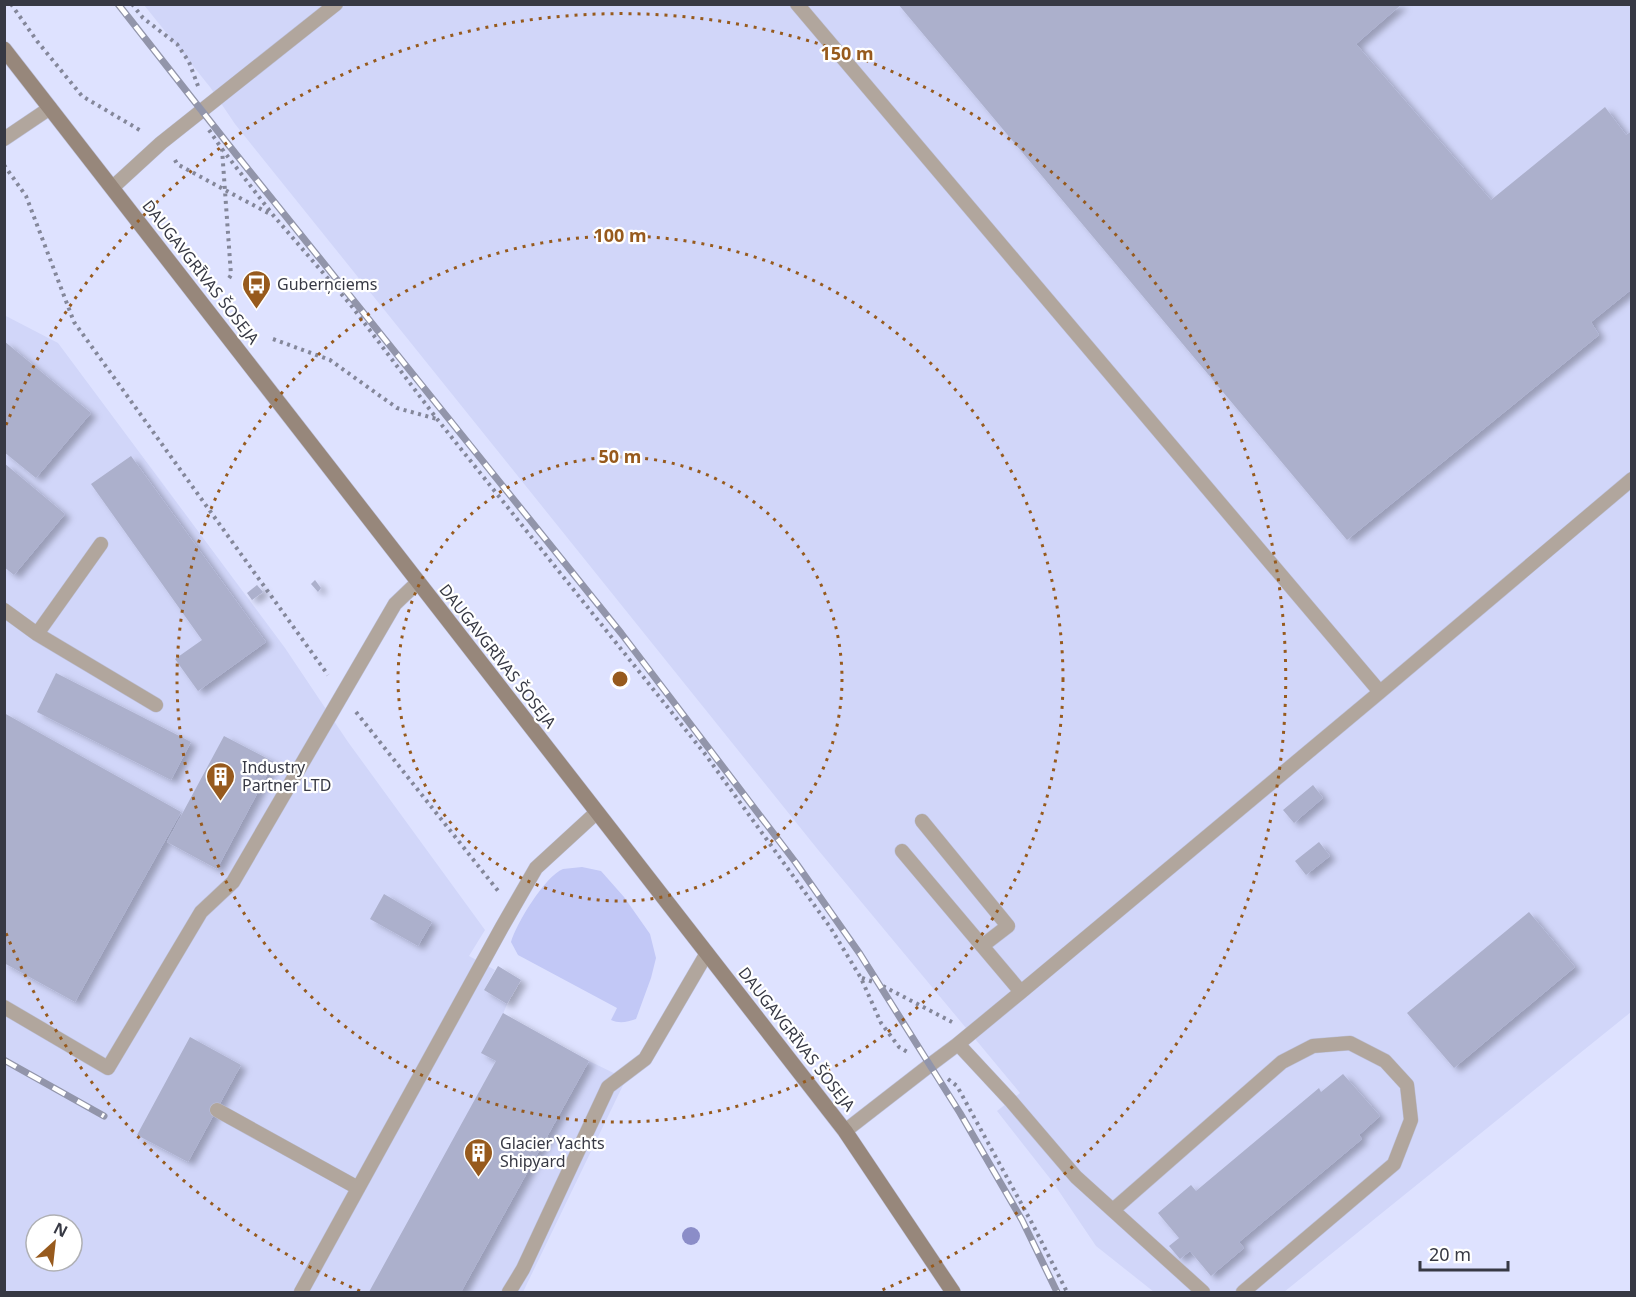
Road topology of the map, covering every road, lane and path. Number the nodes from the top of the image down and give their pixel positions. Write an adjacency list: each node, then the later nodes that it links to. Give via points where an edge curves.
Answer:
1 (11, 4): 9 (path, via 82,96)
2 (132, 4): 7 (path, via 143,18 177,44 189,62 200,91)
3 (796, 4): 23 (lane)
4 (329, 7): 7 (lane)
5 (4, 49): 6 (main road, DAUGAVGRĪVAS ŠOSEJA)
6 (50, 108): 8 (lane); 12 (main road, DAUGAVGRĪVAS ŠOSEJA)
7 (202, 110): 9 (lane); 10 (path, via 208,129)
8 (4, 139)
9 (161, 142): 12 (lane); 13 (path, via 177,164)
10 (222, 148): 13 (path); 14 (path)
11 (4, 165): 24 (path, via 26,196 75,322)
12 (113, 187): 20 (main road, DAUGAVGRĪVAS ŠOSEJA)
13 (225, 190): 14 (path); 15 (path, via 231,275)
14 (273, 215): 17 (path, via 350,304)
15 (228, 280)
16 (273, 339): 17 (path, via 330,360 397,408)
17 (437, 419): 32 (path, via 705,754 830,927)
18 (1632, 479): 23 (lane)
19 (101, 544): 22 (lane)
20 (418, 582): 24 (lane, via 395,604); 26 (main road, DAUGAVGRĪVAS ŠOSEJA)
21 (4, 610): 22 (lane)
22 (37, 634): 25 (lane)
23 (1380, 692): 33 (lane)
24 (343, 696): 29 (path); 34 (lane, via 233,882 201,912 108,1068)
25 (156, 705)
26 (597, 812): 29 (lane, via 536,868); 31 (main road, DAUGAVGRĪVAS ŠOSEJA)
27 (922, 821): 30 (lane, via 1008,926)
28 (902, 851): 30 (lane)
29 (512, 909): 40 (lane)
30 (982, 946): 33 (lane)
31 (707, 953): 39 (main road, DAUGAVGRĪVAS ŠOSEJA); 43 (lane, via 645,1059 608,1087)
32 (861, 978): 35 (path, via 954,1023); 37 (path, via 881,1023 899,1047)
33 (1021, 992): 35 (lane)
34 (4, 1007)
35 (976, 1029): 36 (lane)
36 (958, 1044): 37 (lane); 41 (lane, via 1076,1178)
37 (930, 1065): 39 (lane); 45 (path, via 957,1086)
38 (217, 1110): 40 (lane)
39 (845, 1131): 44 (main road, DAUGAVGRĪVAS ŠOSEJA)
40 (358, 1188): 42 (lane)
41 (1113, 1210): 46 (lane); 47 (lane, via 1282,1062 1312,1046 1350,1043 1385,1061 1407,1085 1411,1120 1394,1164)
42 (301, 1293)
43 (509, 1293)
44 (953, 1293)
45 (1067, 1293)
46 (1203, 1293)
47 (1243, 1293)

